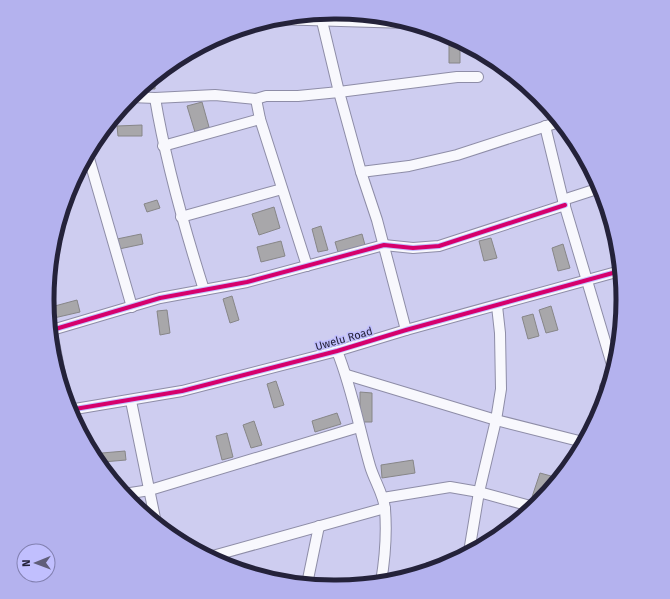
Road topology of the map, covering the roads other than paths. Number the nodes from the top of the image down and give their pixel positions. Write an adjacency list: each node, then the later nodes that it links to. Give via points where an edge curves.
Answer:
1 (309, 20): 2 (street)
2 (322, 21): 3 (street); 5 (street)
3 (376, 22)
4 (478, 77): 5 (street, via 457,77)
5 (339, 92): 8 (street, via 266,96); 14 (street)
6 (141, 97): 7 (street)
7 (155, 98): 8 (street, via 215,95); 12 (street)
8 (256, 99): 9 (street)
9 (260, 119): 12 (street); 15 (street)
10 (553, 124): 11 (street)
11 (545, 126): 14 (street, via 457,155 409,166); 17 (street)
12 (163, 146): 18 (street)
13 (90, 162): 25 (street)
14 (361, 172): 19 (street)
15 (282, 189): 18 (street); 20 (street)
16 (593, 191): 17 (street)
17 (564, 203): 19 (street, via 439,246); 22 (street)
18 (181, 217): 23 (street)
19 (384, 246): 20 (street); 27 (street)
20 (307, 266): 23 (street)
21 (614, 273): 22 (street, Uwelu Road)
22 (587, 280): 24 (street, Uwelu Road); 29 (street)
23 (204, 290): 25 (street, via 160,298)
24 (497, 306): 27 (street, Uwelu Road); 33 (street, via 501,389)
25 (132, 307): 26 (street)
26 (56, 325)
27 (406, 330): 28 (street, Uwelu Road)
28 (337, 351): 30 (street); 31 (street, Uwelu Road, via 182,391)
29 (610, 356)
30 (347, 375): 33 (street); 34 (street)
31 (131, 401): 32 (street, Uwelu Road); 36 (street)
32 (77, 409)
33 (496, 420): 35 (street); 37 (street)
34 (359, 427): 36 (street); 39 (street)
35 (578, 441)
36 (150, 490): 38 (street); 41 (street)
37 (479, 492): 39 (street, via 450,487); 40 (street); 43 (street)
38 (132, 493)
39 (384, 503): 42 (street); 45 (street, via 386,553)
40 (526, 505)
41 (154, 514)
42 (319, 526): 44 (street); 46 (street)
43 (470, 545)
44 (219, 555)
45 (382, 576)
46 (308, 579)

